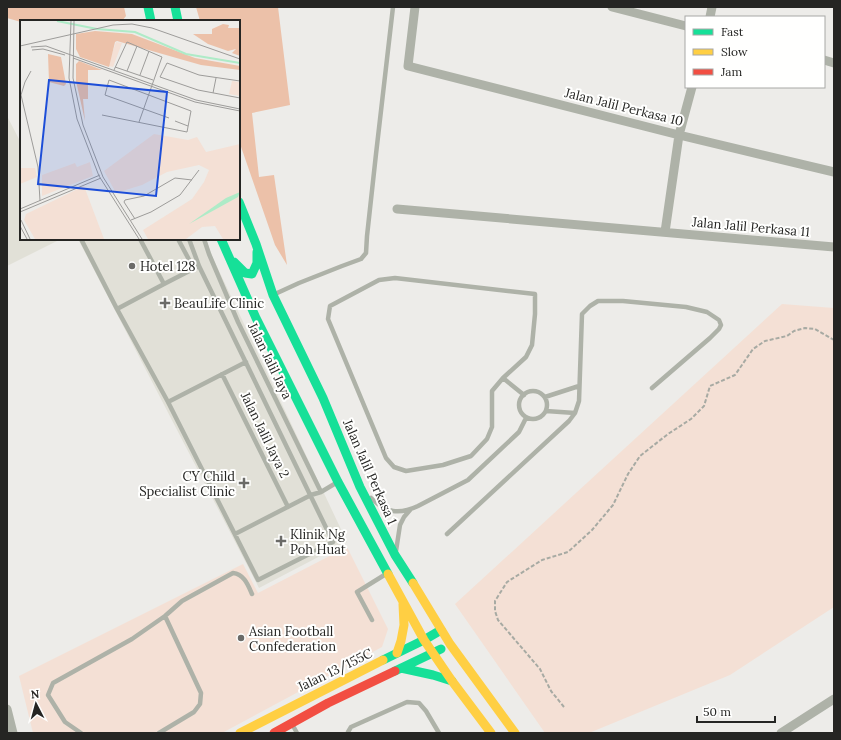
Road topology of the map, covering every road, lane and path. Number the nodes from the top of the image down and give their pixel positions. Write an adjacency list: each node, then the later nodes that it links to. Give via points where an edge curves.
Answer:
1 (148, 7): 6 (main road)
2 (175, 7): 7 (main road)
3 (393, 7): 27 (lane, via 366,253 361,259)
4 (415, 7): 10 (street, Jalan Jalil Perkasa 10, via 408,66)
5 (612, 7): 8 (street)
6 (151, 20)
7 (178, 20)
8 (685, 26)
9 (692, 88): 10 (street)
10 (680, 135): 11 (street, Jalan Jalil Perkasa 10); 14 (street)
11 (834, 172)
12 (240, 204): 21 (main road, Jalan Jalil Perkasa 1)
13 (397, 209): 14 (street, Jalan Jalil Perkasa 11)
14 (665, 232): 22 (street, Jalan Jalil Perkasa 11)
15 (82, 240): 28 (lane)
16 (141, 240): 26 (lane)
17 (179, 240): 25 (lane)
18 (189, 240): 24 (lane)
19 (204, 240): 43 (lane, Jalan Jalil Jaya, via 238,322)
20 (221, 240): 23 (main road)
21 (256, 244): 23 (main road, via 257,263 252,274 245,273); 27 (main road, Jalan Jalil Perkasa 1)
22 (834, 248)
23 (227, 254): 41 (main road)
24 (199, 266): 25 (lane); 30 (lane)
25 (194, 269): 26 (lane)
26 (164, 284): 28 (lane)
27 (273, 295): 42 (main road, Jalan Jalil Perkasa 1, via 323,398)
28 (117, 308): 37 (lane)
29 (834, 340): 64 (path, via 816,329 805,328 787,336 764,341 752,349 735,375 710,386 704,406 691,419 640,456 613,505 592,530 568,552 542,560 507,582 495,601 498,620 540,669 551,691)
30 (246, 362): 31 (lane); 44 (lane)
31 (222, 374): 37 (lane); 45 (lane, Jalan Jalil Jaya 2)
32 (503, 378): 32 (lane, via 526,357 532,345 535,294 395,278 379,280 330,306 328,319 386,458 394,467 406,471 443,465 471,456 487,439 492,427 492,391); 35 (lane)
33 (579, 386): 34 (lane, via 582,314 598,301 686,306 707,312 719,320 719,329); 36 (lane); 39 (lane, via 579,401)
34 (652, 388)
35 (524, 395): 36 (lane, via 533,391); 40 (lane, via 519,407)
36 (545, 397): 38 (lane, via 548,406)
37 (168, 402): 47 (lane)
38 (546, 411): 39 (lane); 40 (lane, via 540,418)
39 (575, 414): 48 (lane)
40 (526, 418): 46 (lane, via 519,432 468,480)
41 (338, 482): 43 (lane); 50 (main road)
42 (360, 487): 46 (lane, via 378,505 399,512); 49 (main road, Jalan Jalil Perkasa 1)
43 (321, 492): 44 (lane)
44 (311, 495): 45 (lane); 47 (lane, via 333,542 258,580)
45 (288, 507): 47 (lane)
46 (410, 510): 49 (lane, via 400,525)
47 (235, 534)
48 (447, 534)
49 (395, 555): 55 (main road, Jalan Jalil Perkasa 1)
50 (387, 574): 52 (main road); 54 (lane, via 357,592)
51 (252, 594): 53 (lane, via 243,576 234,573 182,601)
52 (403, 603): 56 (main road); 58 (main road, via 404,625)
53 (165, 616): 69 (lane, via 132,639 53,683 48,695 65,722); 70 (lane, via 201,694 200,704 194,712)
54 (372, 620)
55 (441, 630): 56 (main road, Jalan 13/155C); 57 (main road, Jalan Jalil Perkasa 1)
56 (424, 640): 58 (main road, Jalan 13/155C); 59 (main road)
57 (450, 644): 59 (main road, Jalan 13/155C); 77 (main road, Jalan Jalil Perkasa 1)
58 (397, 653): 63 (main road, Jalan 13/155C)
59 (433, 653): 60 (main road, Jalan 13/155C); 61 (main road)
60 (401, 668): 61 (main road); 67 (main road, Jalan 13/155C)
61 (452, 681): 76 (main road)
62 (834, 699): 78 (street)
63 (294, 704): 66 (main road, Jalan 13/155C); 67 (main road)
64 (564, 707)
65 (7, 709): 68 (street)
66 (273, 716): 67 (main road); 71 (main road, Jalan 13/155C)
67 (292, 723): 72 (main road, Jalan 13/155C); 73 (lane)
68 (13, 733)
69 (81, 733)
70 (159, 733)
71 (240, 733)
72 (274, 733)
73 (297, 733)
74 (348, 733): 75 (lane, via 351,727 406,702 419,703)
75 (439, 733)
76 (491, 733)
77 (515, 733)
78 (781, 733)

